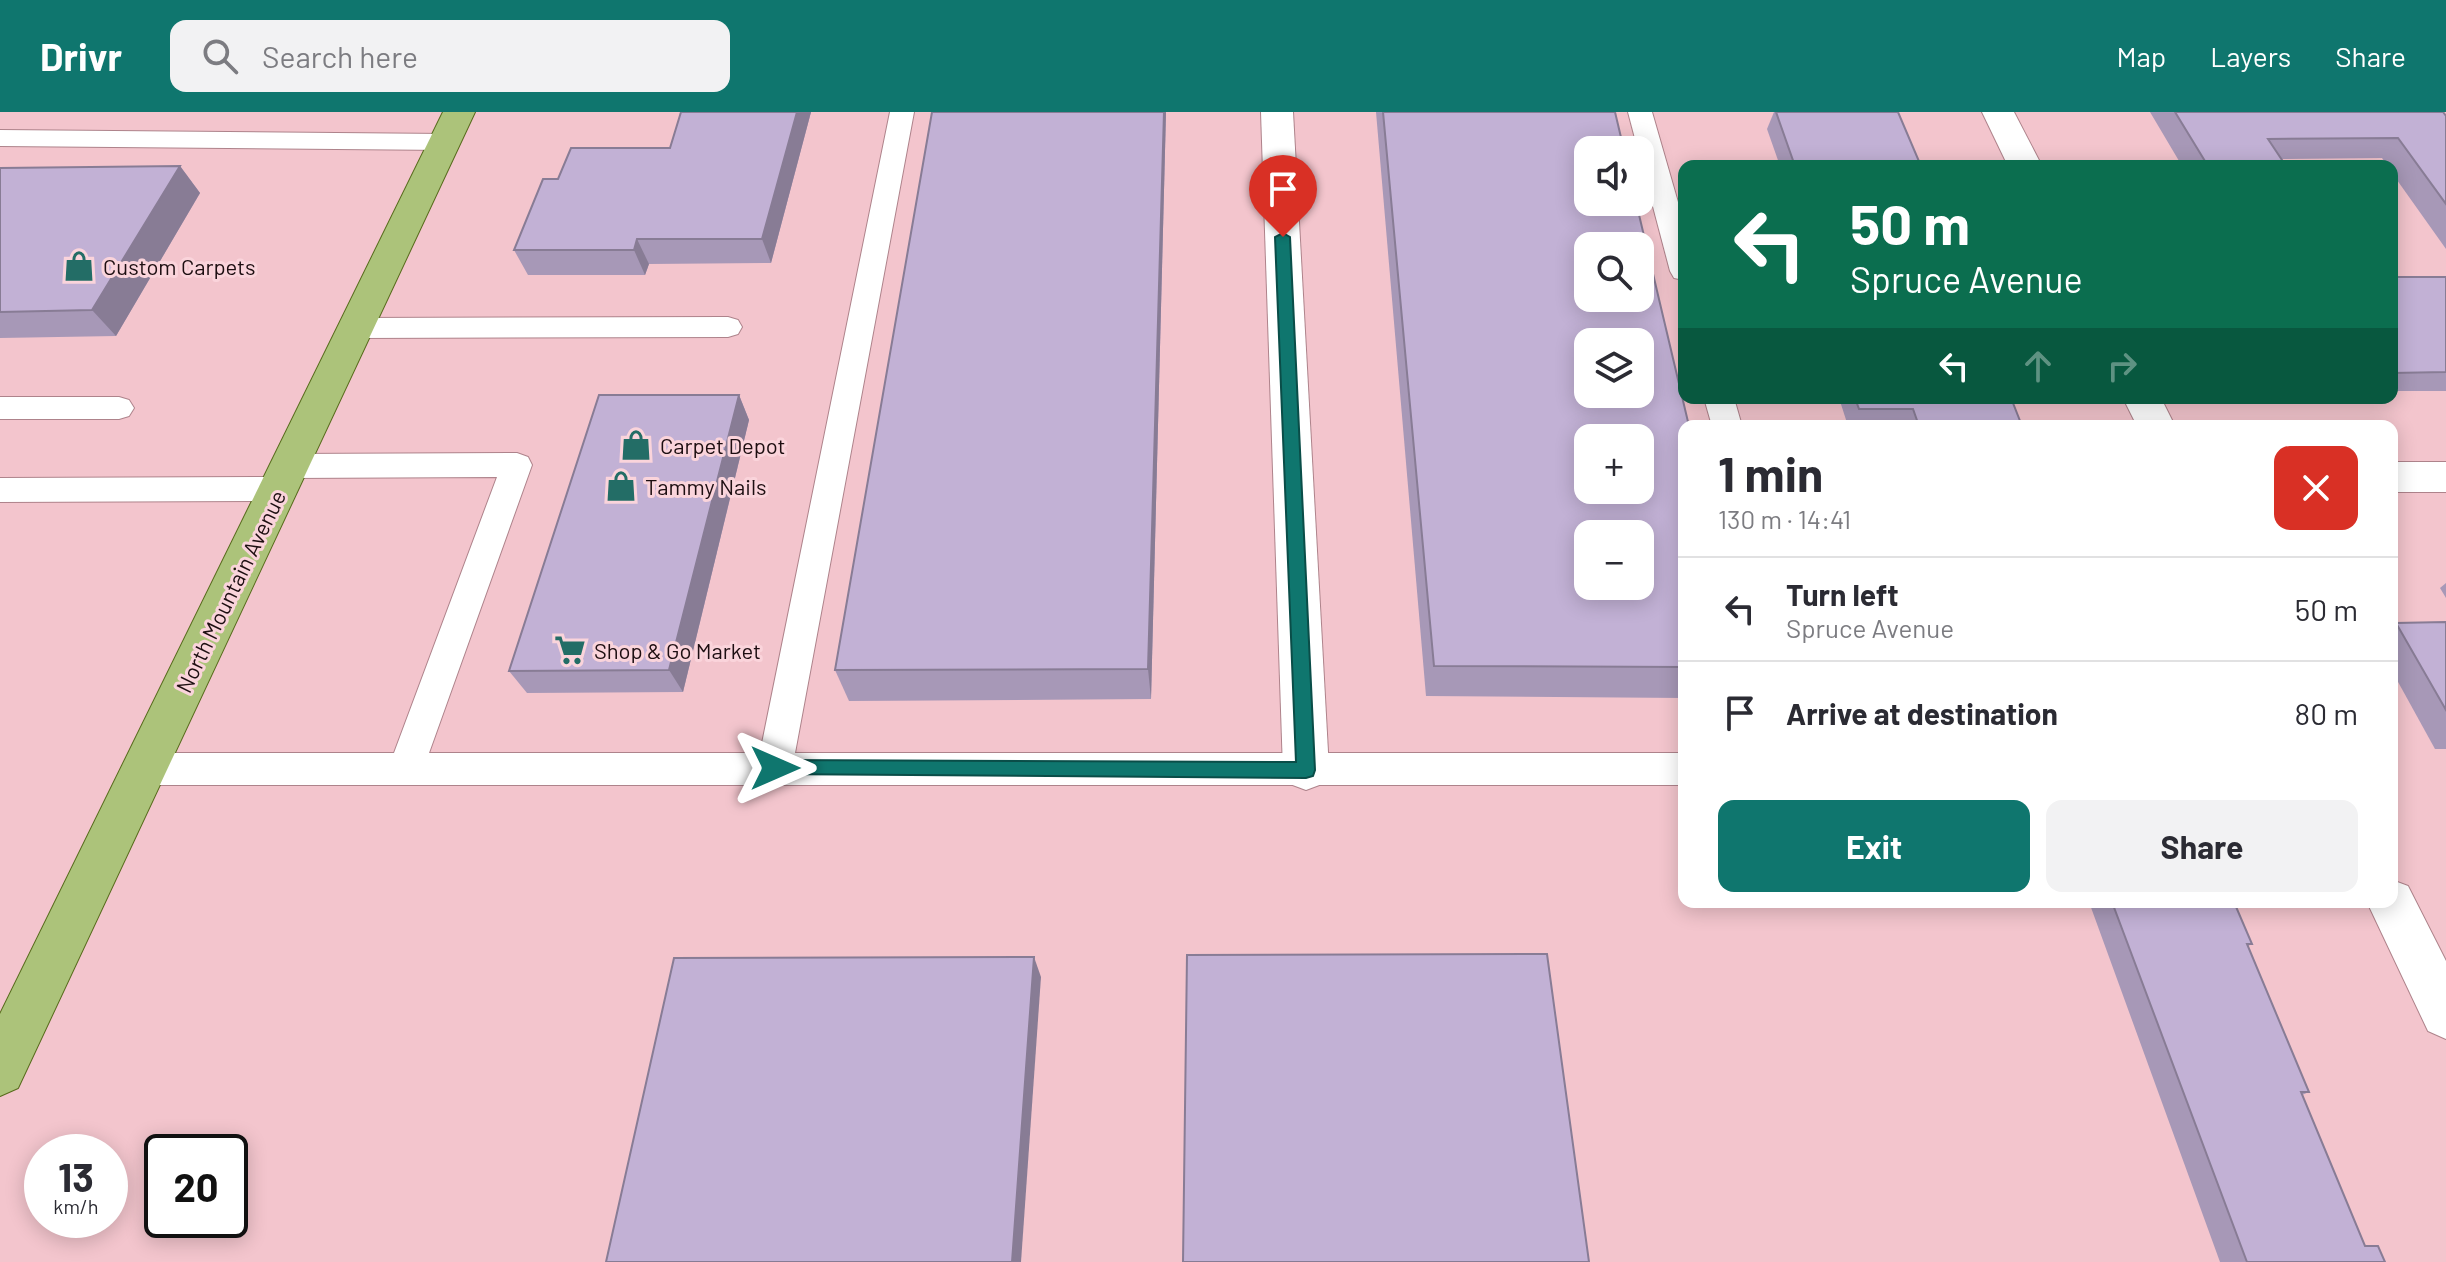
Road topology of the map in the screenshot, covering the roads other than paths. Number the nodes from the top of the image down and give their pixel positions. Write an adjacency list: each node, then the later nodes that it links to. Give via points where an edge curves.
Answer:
1 (902, 112): 17 (lane)
2 (1277, 112): 21 (street)
3 (1640, 112): 8 (lane)
4 (1998, 112): 7 (street)
5 (453, 127): 6 (lane); 10 (main road, North Mountain Avenue)
6 (0, 138)
7 (2022, 160)
8 (1678, 249)
9 (728, 327): 10 (lane)
10 (357, 328): 13 (main road, North Mountain Avenue)
11 (0, 408): 12 (lane)
12 (119, 408)
13 (285, 477): 16 (lane); 18 (main road, North Mountain Avenue); 19 (lane, via 517,465)
14 (2398, 477): 15 (street)
15 (2446, 477)
16 (0, 490)
17 (775, 768): 19 (lane); 21 (lane)
18 (145, 769): 19 (lane); 24 (main road, North Mountain Avenue)
19 (406, 769)
20 (1678, 769): 21 (lane)
21 (1306, 770)
22 (2394, 908): 23 (street)
23 (2446, 1014)
24 (0, 1070)

